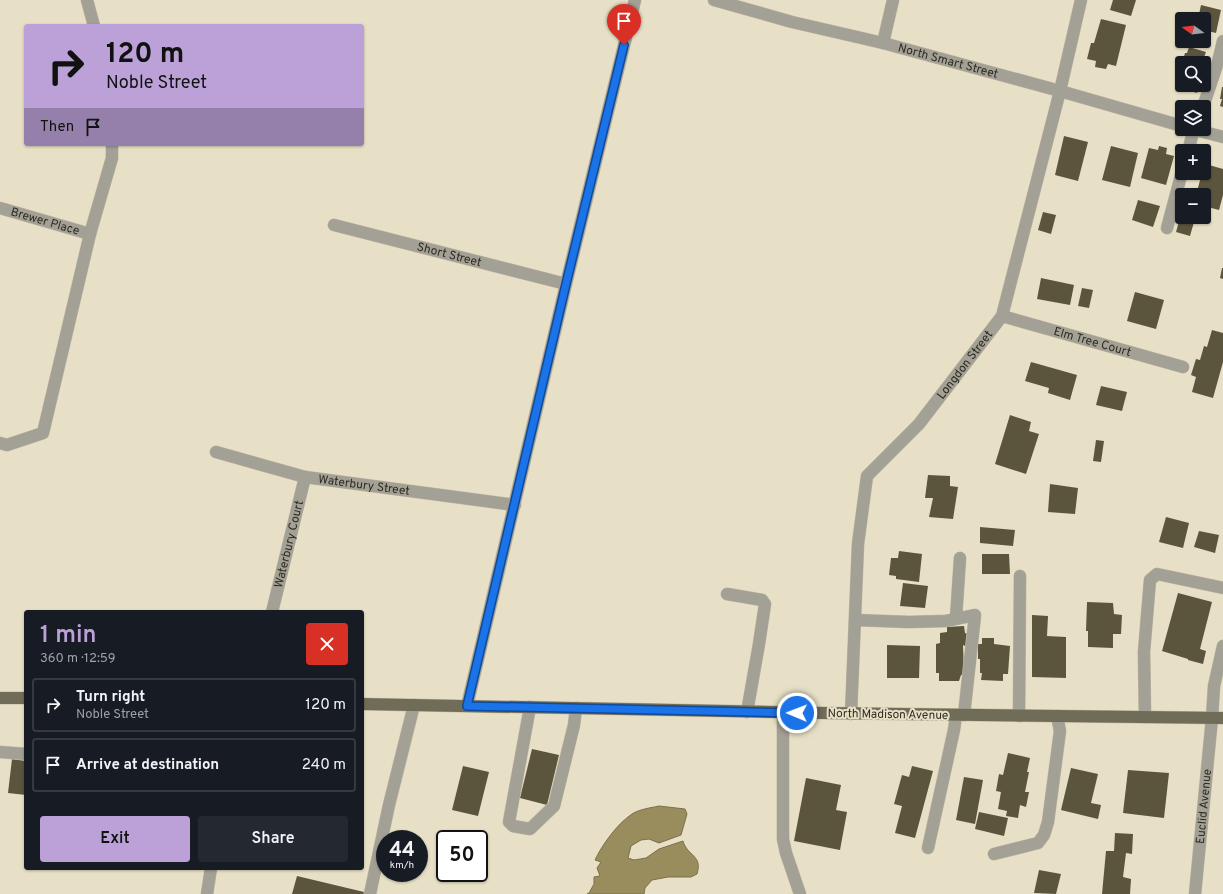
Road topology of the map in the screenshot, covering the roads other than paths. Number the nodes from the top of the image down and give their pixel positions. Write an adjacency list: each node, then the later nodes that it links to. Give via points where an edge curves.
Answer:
1 (87, 0): 6 (street)
2 (635, 0): 20 (street)
3 (714, 0): 8 (street, North Smart Street)
4 (893, 0): 8 (street)
5 (1082, 0): 9 (street, Longdon Street)
6 (93, 24)
7 (1223, 41): 10 (street)
8 (883, 44): 9 (street, North Smart Street)
9 (1060, 91): 11 (street, North Smart Street); 21 (street, Longdon Street)
10 (1205, 100)
11 (1175, 124)
12 (1211, 134): 13 (street)
13 (1223, 137)
14 (112, 146): 19 (street, via 112,158)
15 (1180, 180): 18 (street)
16 (0, 208): 19 (street, Brewer Place)
17 (334, 225): 20 (street, Short Street)
18 (1167, 228)
19 (90, 234): 23 (street, via 42,433 7,445)
20 (566, 284): 26 (street)
21 (1002, 316): 22 (street, Elm Tree Court); 33 (street, Longdon Street, via 919,424 867,476 858,544)
22 (1183, 367)
23 (0, 442)
24 (216, 452): 25 (street, Waterbury Street)
25 (305, 477): 26 (street, Waterbury Street); 31 (street, Waterbury Court)
26 (515, 505): 39 (street)
27 (960, 558): 32 (street)
28 (1020, 576): 46 (street)
29 (1223, 588): 48 (street, via 1158,574 1150,580 1144,652)
30 (727, 594): 42 (street, via 762,600 765,604)
31 (272, 610)
32 (956, 618): 33 (street, via 909,622); 45 (street, via 975,614)
33 (855, 620): 44 (street, Longdon Street)
34 (1223, 646): 49 (street, Euclid Avenue, via 1214,686)
35 (0, 698): 36 (main road)
36 (24, 698)
37 (364, 704): 38 (main road, North Madison Avenue)
38 (414, 705): 39 (main road, North Madison Avenue); 56 (street)
39 (467, 706): 40 (main road, North Madison Avenue)
40 (530, 707): 41 (main road, North Madison Avenue); 41 (street, via 509,822 513,826 530,829 554,806)
41 (576, 708): 42 (main road, North Madison Avenue)
42 (747, 712): 43 (main road, North Madison Avenue)
43 (783, 712): 44 (main road, North Madison Avenue); 57 (street, via 783,839)
44 (851, 714): 45 (main road, North Madison Avenue)
45 (960, 715): 46 (main road, North Madison Avenue); 52 (street, via 954,730)
46 (1018, 716): 47 (main road, North Madison Avenue)
47 (1057, 716): 48 (main road, North Madison Avenue); 53 (street, via 1060,731 1044,835 1038,843)
48 (1144, 717): 49 (main road, North Madison Avenue)
49 (1218, 718): 58 (street, Euclid Avenue)
50 (0, 752): 51 (street)
51 (24, 754)
52 (928, 848)
53 (994, 854)
54 (211, 870): 55 (street)
55 (207, 894)
56 (370, 894)
57 (800, 894)
58 (1195, 894)

